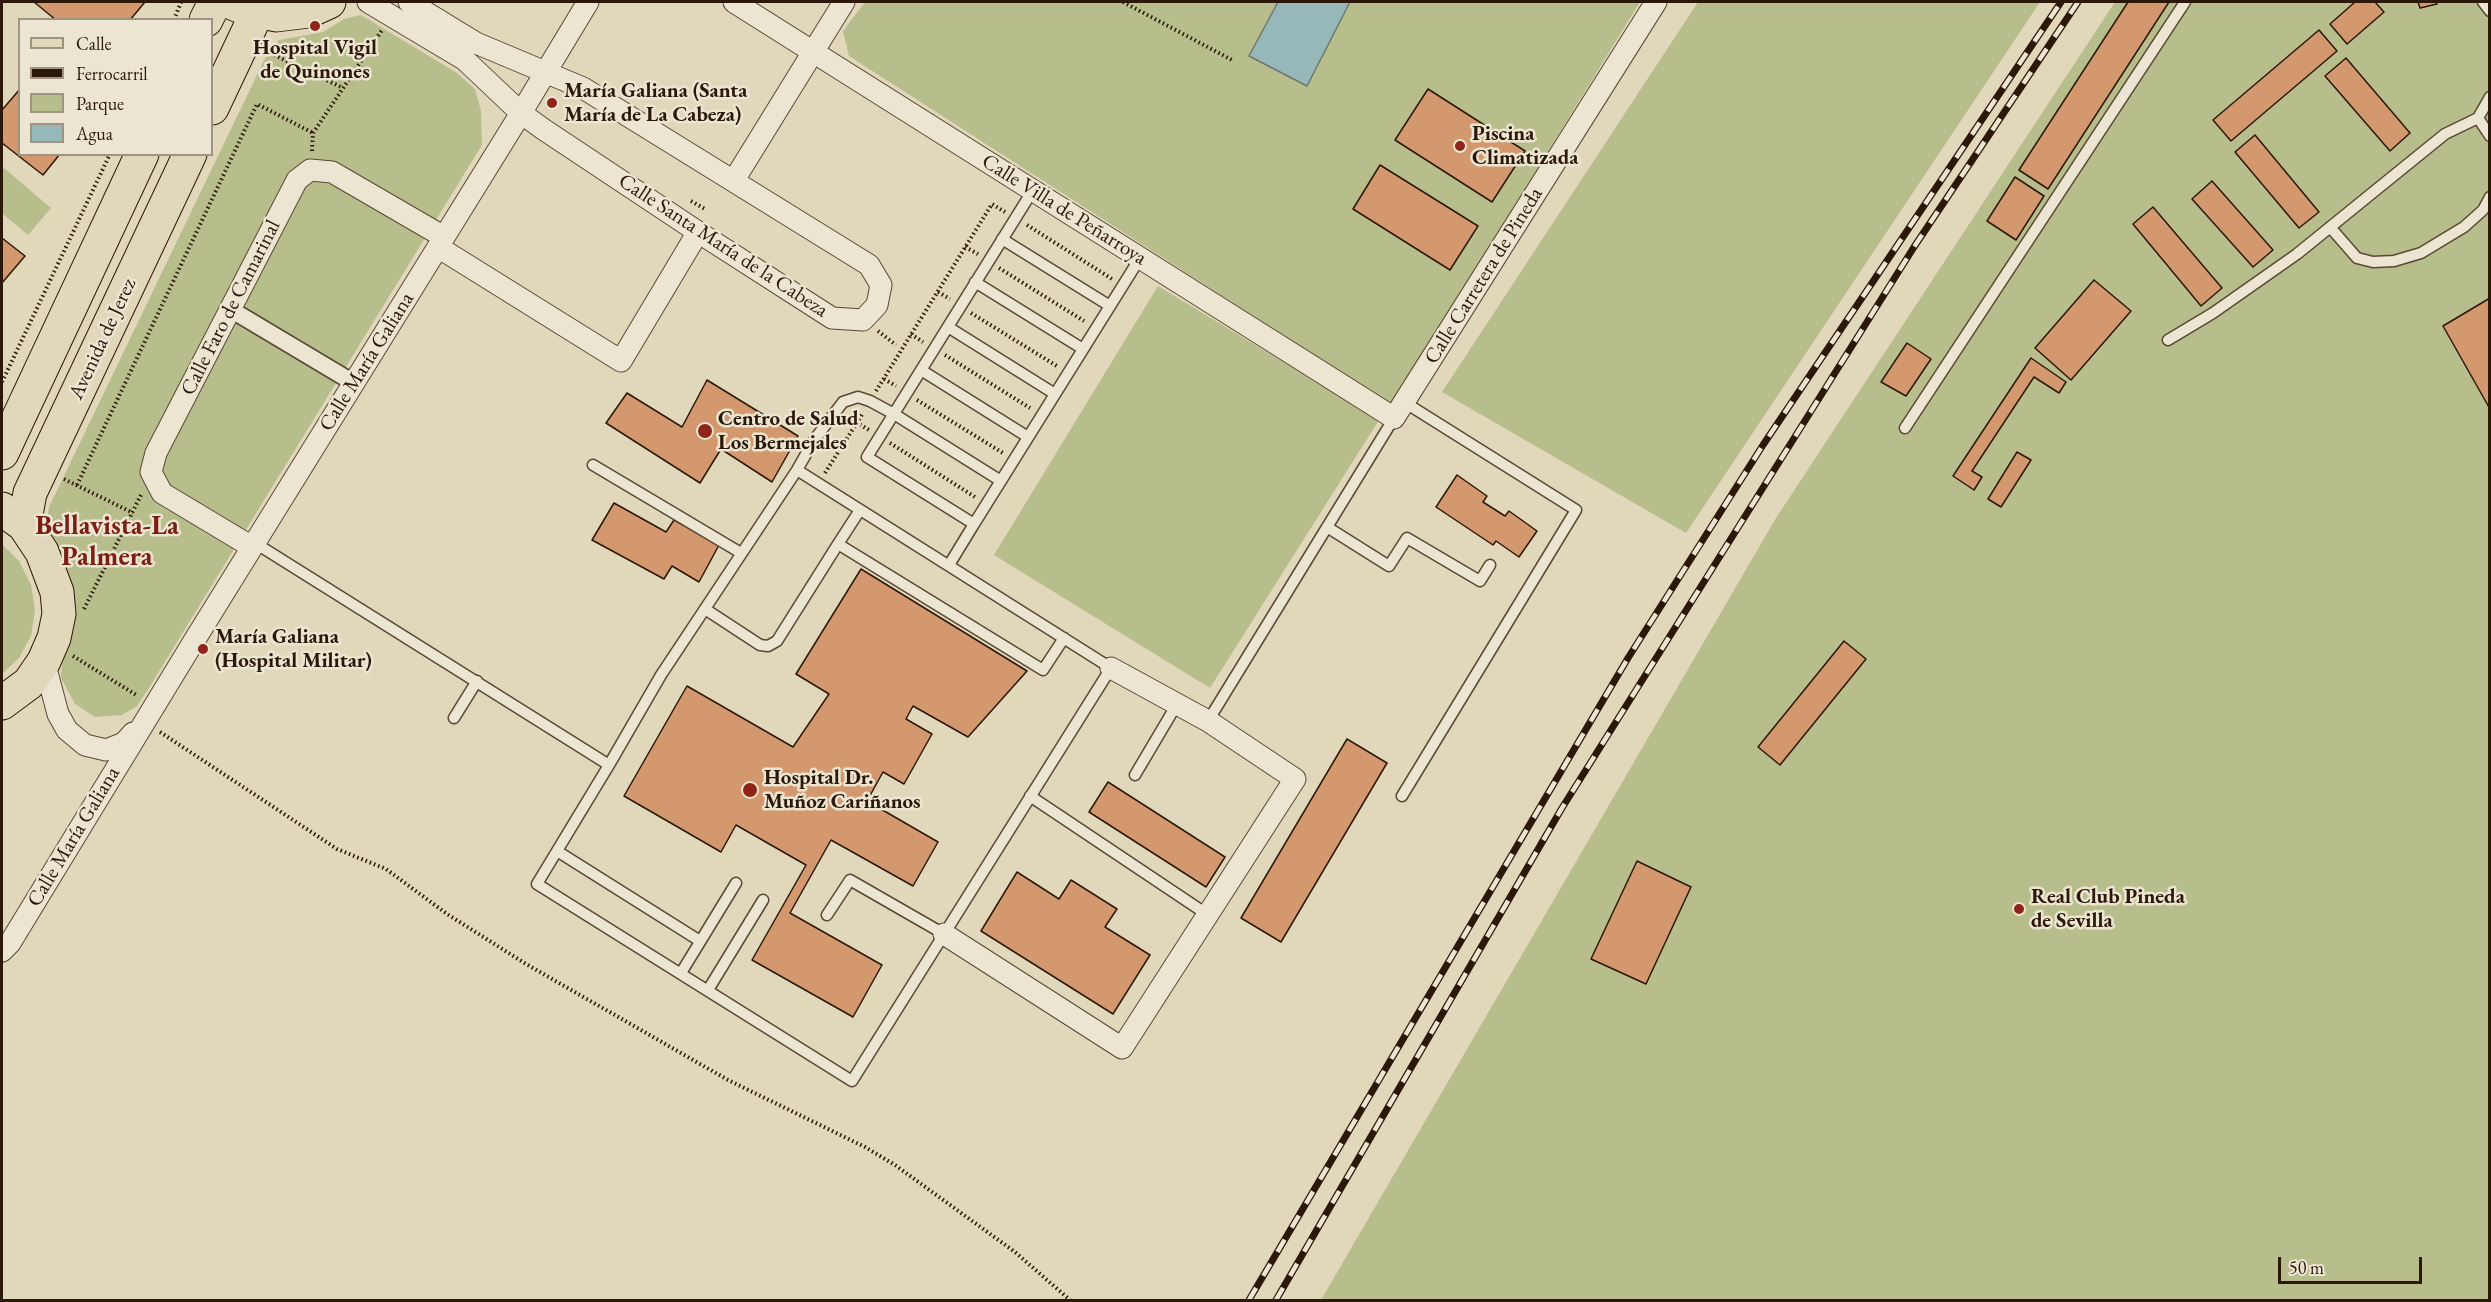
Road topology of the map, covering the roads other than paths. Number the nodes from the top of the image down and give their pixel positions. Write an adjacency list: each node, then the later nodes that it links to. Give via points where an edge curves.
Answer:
1 (214, 2): 13 (main road)
2 (329, 2): 11 (main road, via 293,14 276,15)
3 (368, 2): 18 (street, Calle Santa María de la Cabeza, via 465,60)
4 (409, 2): 15 (street, Calle Santa María de la Cabeza, via 476,43)
5 (588, 2): 15 (street, Calle María Galiana)
6 (734, 2): 14 (street, Calle Villa de Peñarroya)
7 (844, 2): 14 (street)
8 (1656, 2): 40 (street, Calle Carretera de Pineda)
9 (2185, 2): 42 (lane)
10 (2483, 2): 12 (lane)
11 (250, 5): 17 (main road)
12 (2490, 11)
13 (207, 18)
14 (814, 52): 23 (street); 24 (street, Calle Villa de Peñarroya)
15 (547, 71): 18 (street, Calle María Galiana); 23 (street, Calle Santa María de la Cabeza, via 583,88)
16 (2490, 97): 19 (lane)
17 (213, 105)
18 (521, 113): 27 (street, Calle Santa María de la Cabeza); 29 (street, Calle María Galiana)
19 (2478, 117): 20 (lane); 26 (lane, via 2445,134)
20 (2490, 136)
21 (141, 156): 44 (main road, Avenida de Jerez)
22 (189, 156): 49 (main road, Avenida de Jerez, via 30,493)
23 (734, 180): 27 (street, Calle Santa María de la Cabeza, via 869,265 881,285 877,305 863,320 832,318)
24 (1033, 190): 28 (lane); 30 (street, Calle Villa de Peñarroya)
25 (2490, 196): 26 (lane, via 2483,210 2464,227 2421,253 2394,261 2357,258)
26 (2330, 227): 35 (lane, via 2213,313)
27 (698, 232): 29 (street, via 621,361)
28 (1002, 238): 31 (lane); 32 (lane)
29 (441, 242): 33 (street, Calle Faro de Camarinal, via 332,171 310,170 297,180); 38 (street, Calle María Galiana)
30 (1140, 258): 32 (lane); 40 (street, Calle Villa de Peñarroya)
31 (975, 282): 34 (lane); 36 (lane)
32 (1110, 306): 36 (lane)
33 (230, 309): 38 (street); 53 (street, Calle Faro de Camarinal, via 156,453 151,472 162,494)
34 (948, 327): 37 (lane); 39 (lane)
35 (2168, 340)
36 (1083, 349): 39 (lane)
37 (921, 370): 41 (lane); 43 (lane)
38 (354, 383): 53 (street, Calle María Galiana)
39 (1055, 393): 43 (lane)
40 (1402, 406): 51 (lane); 70 (lane, via 1576,510)
41 (894, 414): 46 (lane, via 858,397 843,402); 47 (lane); 50 (lane, via 867,457)
42 (1905, 428)
43 (1028, 437): 47 (lane)
44 (2, 453)
45 (593, 465): 54 (lane)
46 (797, 470): 48 (lane); 54 (lane)
47 (1001, 481): 50 (lane)
48 (860, 510): 52 (lane); 56 (lane)
49 (13, 517): 59 (main road, via 42,552 57,592 59,614)
50 (974, 524): 56 (lane)
51 (1327, 527): 55 (lane, via 1389,566 1407,538 1479,581); 66 (lane)
52 (838, 544): 57 (lane, via 777,640 768,646 760,645); 58 (lane, via 1043,670)
53 (253, 545): 61 (lane); 64 (street, Calle María Galiana)
54 (741, 553): 57 (lane)
55 (1490, 565)
56 (949, 566): 58 (lane)
57 (705, 609): 67 (lane)
58 (1064, 638): 60 (lane)
59 (53, 656): 62 (main road, via 29,683); 64 (street, Calle María Galiana, via 58,714 67,730 85,745 106,750 124,742)
60 (1111, 668): 63 (street); 69 (lane)
61 (477, 681): 65 (lane); 67 (lane)
62 (2, 703)
63 (1178, 704): 66 (street); 68 (lane)
64 (149, 713): 78 (street, Calle María Galiana)
65 (454, 718)
66 (1208, 721): 75 (street, via 1296,778)
67 (609, 765): 71 (lane)
68 (1135, 775)
69 (1030, 796): 75 (lane); 76 (lane)
70 (1402, 796)
71 (557, 851): 77 (lane); 79 (lane, via 537,884)
72 (736, 884): 77 (lane)
73 (764, 900): 80 (lane)
74 (827, 915): 76 (lane, via 850,879)
75 (1208, 915): 76 (street, via 1122,1048)
76 (944, 934): 80 (lane, via 852,1081)
77 (700, 940): 79 (lane)
78 (2, 951)
79 (681, 973): 80 (lane)
80 (708, 990)

